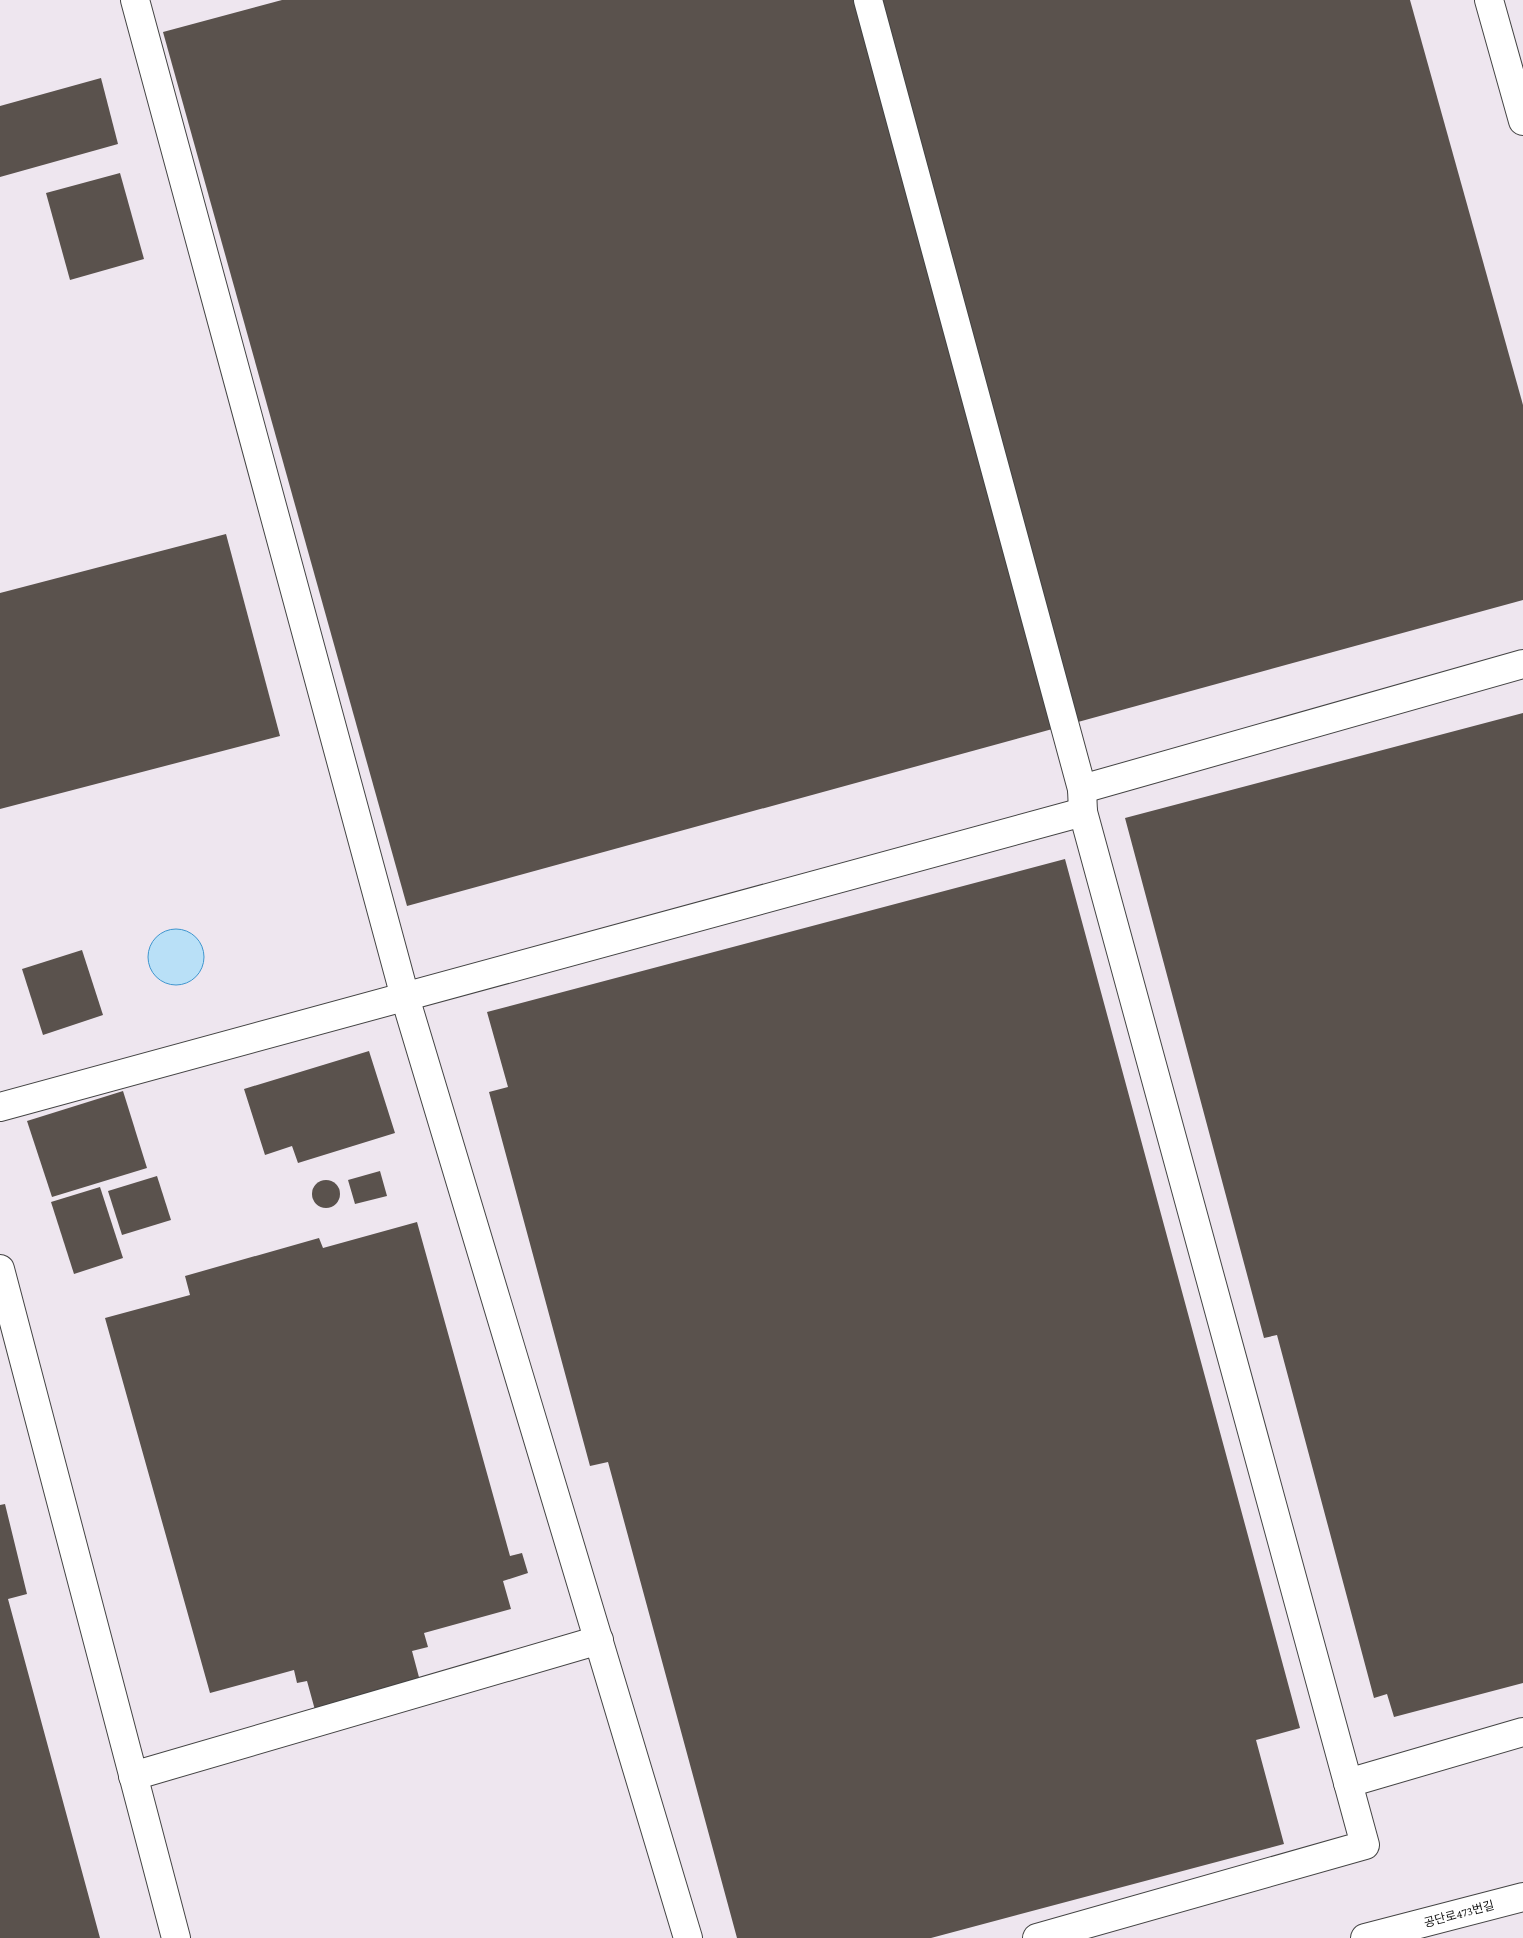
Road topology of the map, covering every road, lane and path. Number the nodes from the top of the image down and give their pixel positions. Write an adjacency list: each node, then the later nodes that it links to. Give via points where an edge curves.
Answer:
1 (135, 0): 7 (street)
2 (868, 0): 6 (street)
3 (1490, 0): 4 (street)
4 (1523, 122)
5 (1523, 664): 6 (street)
6 (1082, 800): 7 (street); 13 (street)
7 (405, 997): 8 (street); 10 (street)
8 (0, 1108)
9 (0, 1269): 12 (street)
10 (599, 1640): 12 (street); 16 (street)
11 (1523, 1732): 13 (street)
12 (133, 1776): 15 (street)
13 (1348, 1783): 17 (street, via 1365,1846)
14 (1523, 1897): 18 (street, 공단로473번길)
15 (176, 1938)
16 (688, 1938)
17 (1037, 1938)
18 (1365, 1938)

